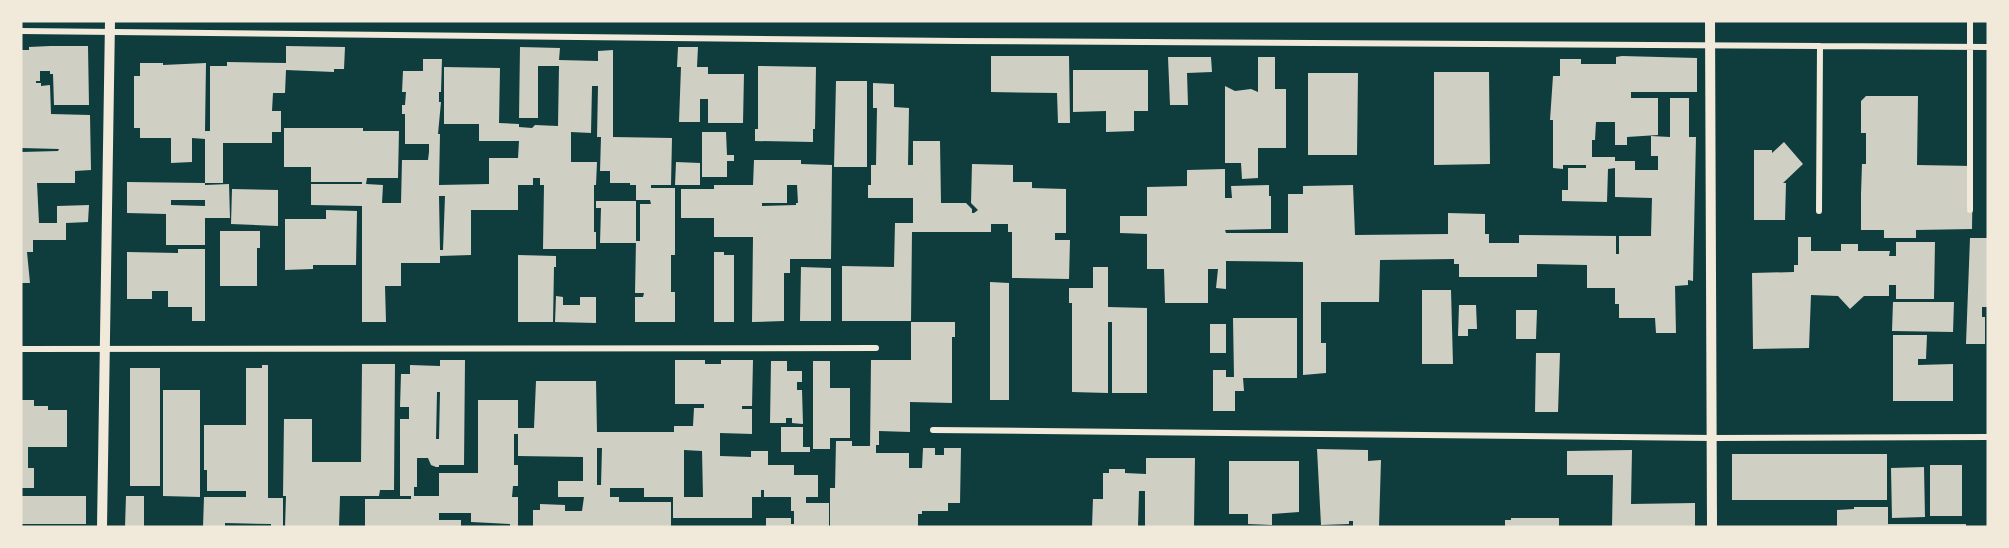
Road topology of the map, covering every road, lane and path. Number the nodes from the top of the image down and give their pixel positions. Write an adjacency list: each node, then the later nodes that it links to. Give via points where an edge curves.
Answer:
1 (1710, 21): 5 (street)
2 (1970, 21): 7 (street)
3 (110, 27): 4 (street); 5 (street, via 957,41); 13 (street)
4 (21, 31)
5 (1710, 46): 6 (street); 16 (street)
6 (1820, 46): 7 (street); 10 (street)
7 (1971, 47): 8 (street); 9 (street)
8 (1988, 47)
9 (1970, 210)
10 (1819, 211)
11 (876, 348): 13 (street)
12 (21, 349): 13 (street)
13 (104, 349): 17 (street)
14 (933, 430): 16 (street)
15 (1988, 437): 16 (street)
16 (1712, 438): 18 (street)
17 (102, 527)
18 (1712, 527)

